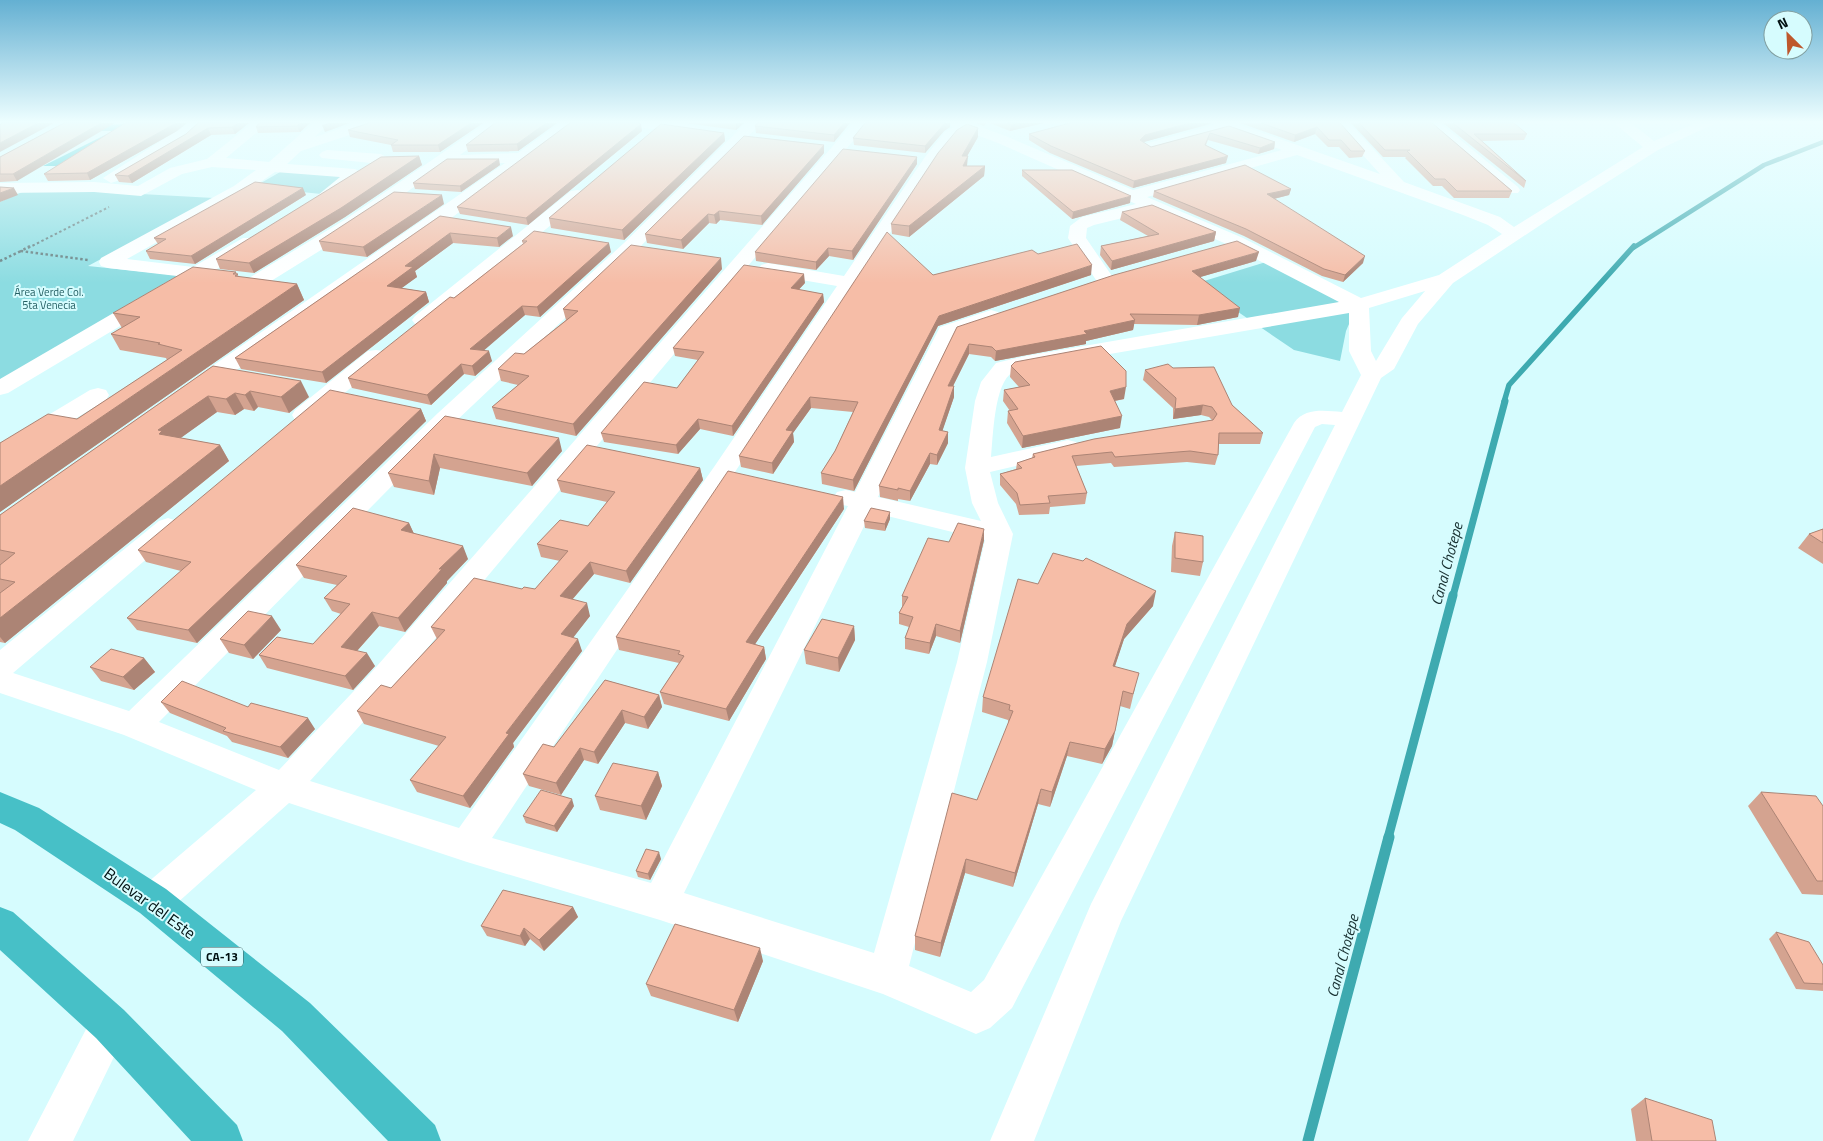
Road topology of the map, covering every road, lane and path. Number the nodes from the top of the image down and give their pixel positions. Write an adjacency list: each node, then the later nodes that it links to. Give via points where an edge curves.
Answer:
1 (113, 176): 20 (street)
2 (167, 176): 22 (street)
3 (258, 176): 41 (street)
4 (352, 176): 28 (street)
5 (418, 176): 23 (street)
6 (496, 176): 27 (street)
7 (696, 176): 61 (street, via 630,247)
8 (814, 176): 42 (street)
9 (911, 176): 46 (street)
10 (1086, 176): 25 (street)
11 (1205, 176): 25 (street)
12 (1373, 176): 18 (street)
13 (1391, 176): 18 (street)
14 (1495, 176): 21 (street)
15 (1607, 176): 36 (street)
16 (43, 179): 19 (street, via 22,186); 20 (street); 30 (street)
17 (592, 183): 35 (street)
18 (1398, 184): 36 (street, via 1494,221)
19 (0, 188)
20 (94, 188): 22 (street)
21 (1512, 190)
22 (141, 191): 38 (path)
23 (392, 194): 24 (street); 44 (street, via 352,223)
24 (420, 196)
25 (1131, 196): 29 (street)
26 (438, 197): 27 (street)
27 (465, 199): 31 (street)
28 (313, 203)
29 (1153, 204): 37 (street); 47 (street, via 1079,226 1077,238 1114,276)
30 (0, 206)
31 (440, 218): 32 (street); 48 (street)
32 (468, 222)
33 (504, 228): 35 (street)
34 (263, 233): 43 (street)
35 (542, 234): 56 (street, via 400,337)
36 (1514, 235): 45 (street)
37 (1237, 242): 39 (street); 49 (street)
38 (21, 251): 40 (path); 41 (path)
39 (1199, 252)
40 (0, 261)
41 (108, 262): 43 (street)
42 (732, 263): 46 (street); 67 (street)
43 (196, 274): 44 (street); 55 (street)
44 (239, 279): 48 (street)
45 (1446, 279): 49 (street); 52 (street, via 1409,322 1386,364)
46 (847, 282): 72 (street)
47 (1077, 288)
48 (333, 291): 51 (street)
49 (1360, 305): 52 (street, via 1360,351); 71 (street, via 1004,368 992,382 986,401)
50 (1012, 309): 75 (street, via 947,331 943,336)
51 (217, 373): 53 (street); 59 (street)
52 (1372, 375): 62 (street)
53 (246, 378)
54 (302, 387): 56 (street)
55 (0, 388)
56 (331, 392): 58 (street); 64 (street)
57 (98, 395): 69 (street)
58 (360, 398)
59 (177, 402)
60 (417, 412): 61 (street)
61 (446, 418): 63 (street); 80 (street)
62 (1350, 420): 87 (street, via 1319,417 1306,423 998,994 976,1014); 92 (street, via 1104,916)
63 (474, 424)
64 (286, 429)
65 (1092, 441): 71 (street)
66 (557, 442): 67 (street)
67 (585, 447): 68 (street); 81 (street, via 381,682)
68 (612, 452)
69 (0, 454)
70 (695, 467): 72 (street)
71 (977, 468): 77 (street, via 985,503)
72 (723, 472): 73 (street); 83 (street)
73 (751, 478)
74 (826, 494): 75 (street)
75 (863, 502): 77 (street); 85 (street)
76 (180, 517): 78 (street)
77 (1000, 534): 87 (street, via 972,662)
78 (0, 668)
79 (0, 682): 80 (street)
80 (135, 726): 81 (street)
81 (284, 787): 83 (street); 84 (street)
82 (0, 807): 84 (highway, Bulevar del Este / CA-13, via 27,819)
83 (467, 846): 85 (street)
84 (153, 901): 91 (highway, Bulevar del Este / CA-13, via 296,1017)
85 (660, 903): 87 (street)
86 (0, 924): 88 (highway)
87 (887, 976)
88 (110, 1024): 89 (street); 90 (highway)
89 (50, 1141)
90 (221, 1141)
91 (419, 1141)
92 (1012, 1141)

